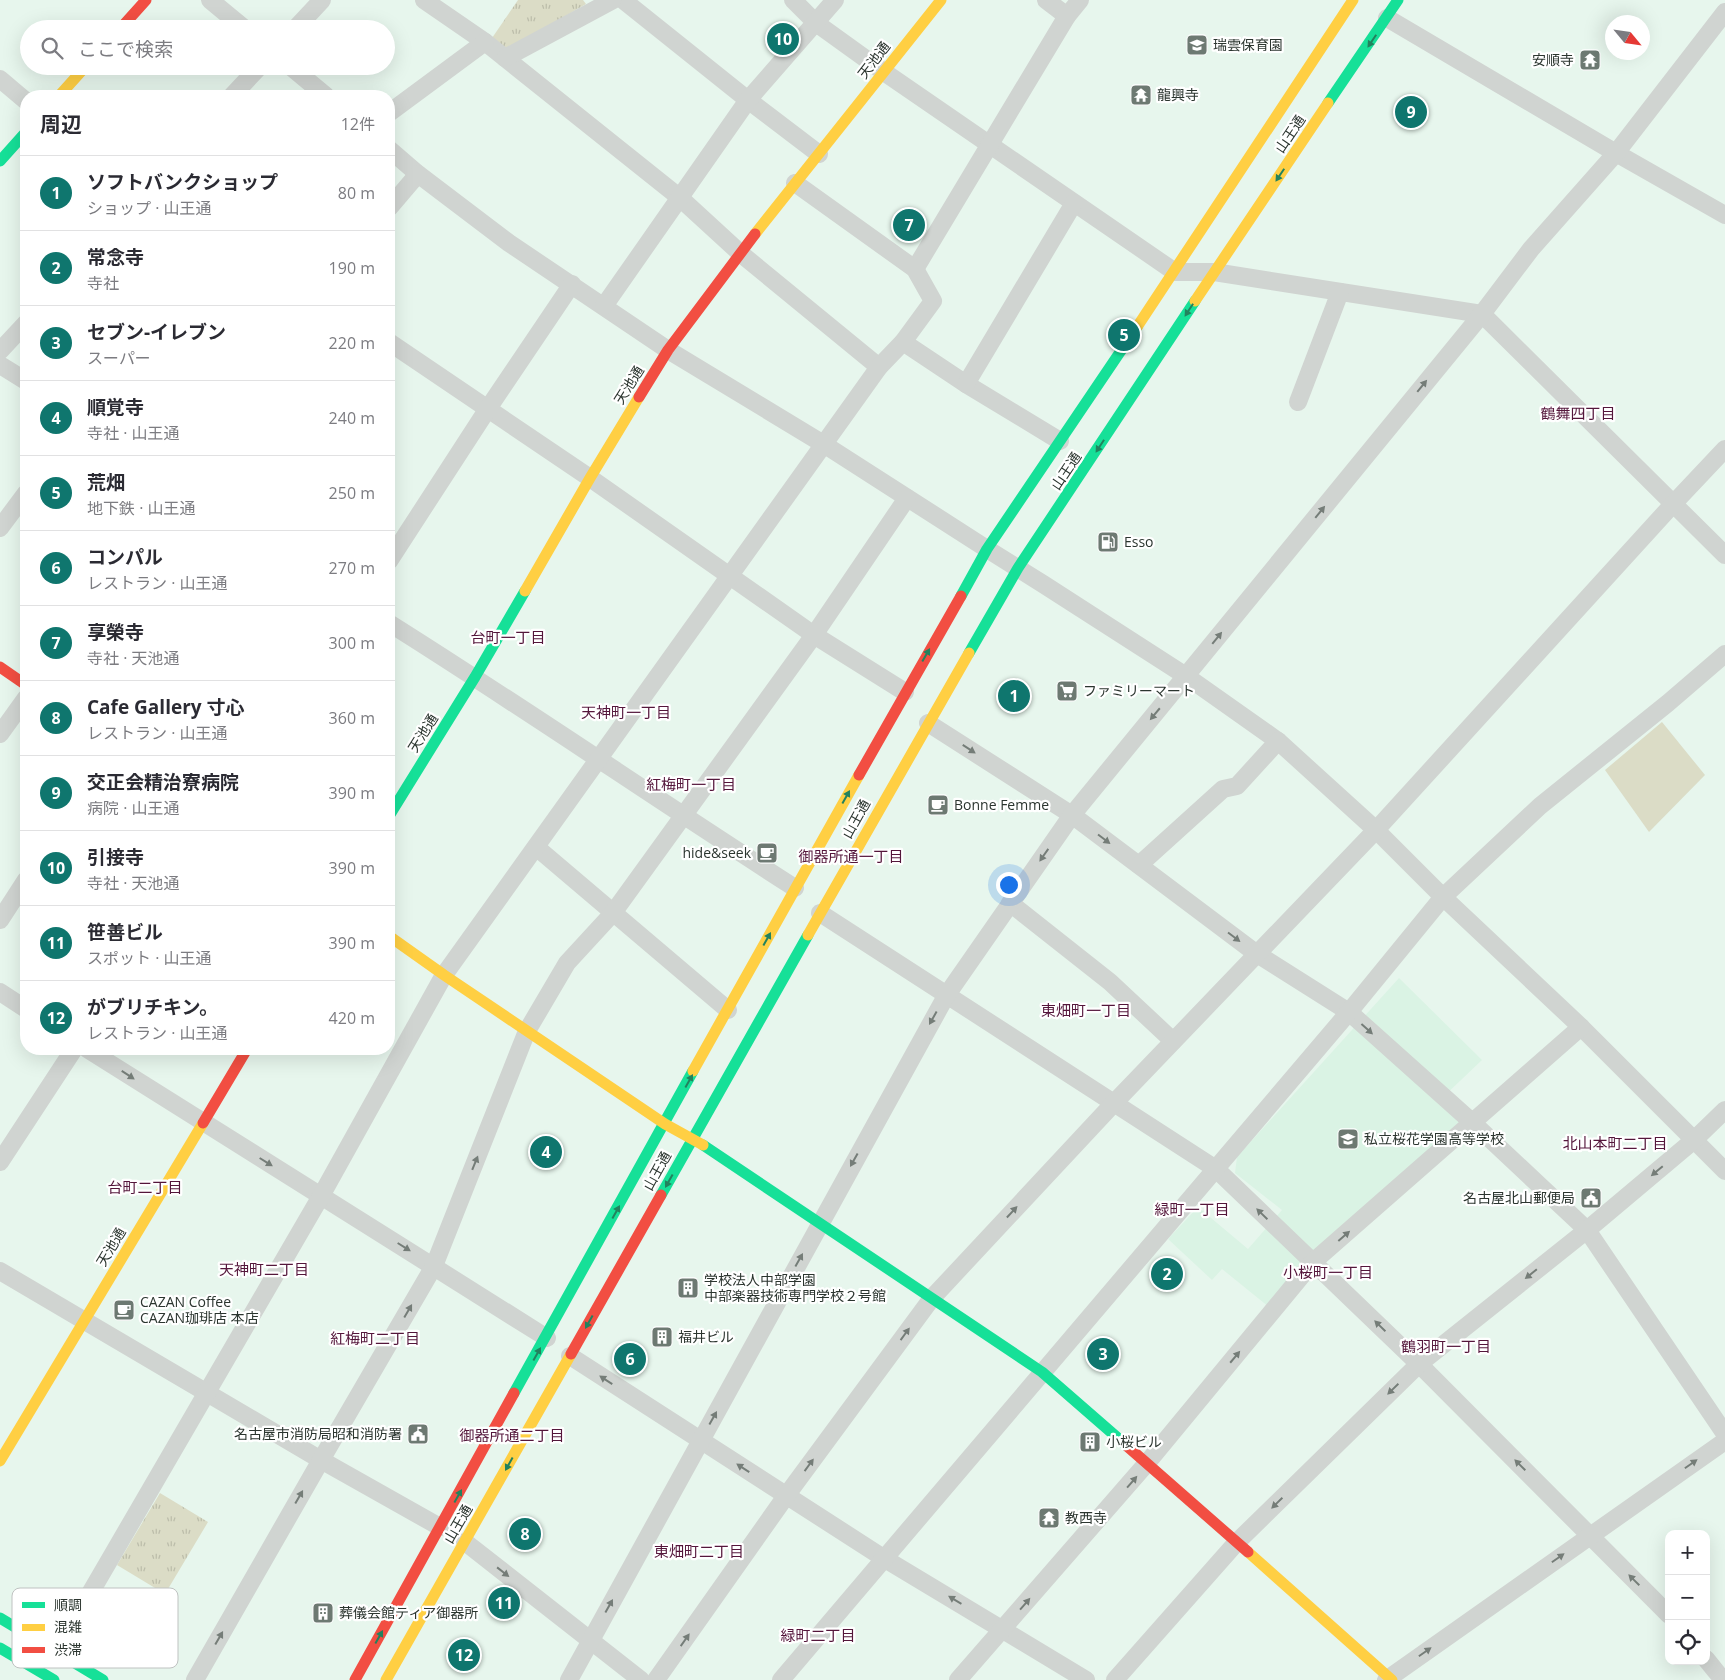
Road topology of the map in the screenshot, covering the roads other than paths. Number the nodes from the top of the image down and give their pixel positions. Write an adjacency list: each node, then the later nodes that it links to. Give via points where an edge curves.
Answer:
1 (146, 0): 17 (main road)
2 (210, 0): 18 (street)
3 (322, 0): 19 (street)
4 (424, 0): 21 (street)
5 (623, 0): 32 (street)
6 (793, 0): 20 (street)
7 (835, 0): 20 (street)
8 (941, 0): 23 (main road, 天池通)
9 (1046, 0): 15 (street)
10 (1080, 0): 15 (street)
11 (1353, 0): 48 (main road, 山王通)
12 (1398, 0): 16 (main road, 山王通)
13 (602, 2): 22 (street)
14 (1725, 12): 36 (street)
15 (1068, 16): 35 (street)
16 (1387, 18): 36 (street); 49 (main road, 山王通, one-way to 49)
17 (128, 20)
18 (234, 20)
19 (303, 20)
20 (816, 23): 23 (street); 32 (street)
21 (484, 42): 22 (street); 33 (street)
22 (505, 58): 42 (street)
23 (884, 72): 35 (street); 38 (main road, 天池通)
24 (78, 75): 28 (main road)
25 (252, 75): 29 (street)
26 (301, 75): 30 (street)
27 (0, 79): 31 (street)
28 (64, 90)
29 (238, 90)
30 (319, 90)
31 (20, 96)
32 (748, 100): 38 (street); 42 (street)
33 (395, 109)
34 (20, 139): 39 (main road)
35 (990, 145): 44 (street); 47 (street)
36 (1616, 153): 45 (street); 53 (street, via 1531,249)
37 (395, 154): 40 (street)
38 (819, 154): 41 (main road, 天池通)
39 (0, 161)
40 (418, 174): 43 (street); 50 (street, via 509,243)
41 (795, 183): 46 (main road, 天池通); 47 (street)
42 (679, 197): 46 (street); 52 (street)
43 (395, 201)
44 (1074, 203): 48 (street); 62 (street)
45 (1725, 215)
46 (740, 253): 57 (main road, 天池通); 60 (street)
47 (915, 269): 55 (street, via 933,301)
48 (1175, 272): 49 (street); 65 (main road, 山王通)
49 (1214, 272): 51 (street); 76 (main road, 山王通, one-way to 76)
50 (572, 284): 52 (street); 64 (street)
51 (1340, 292): 53 (street); 63 (street)
52 (604, 306): 57 (street)
53 (1482, 314): 71 (street); 82 (street, one-way to 53)
54 (20, 329): 58 (street)
55 (903, 342): 60 (street); 62 (street)
56 (395, 347): 64 (street)
57 (668, 350): 66 (street); 68 (main road, 天池通)
58 (0, 351)
59 (0, 365): 61 (street)
60 (879, 367): 66 (street)
61 (20, 377)
62 (966, 384): 65 (street)
63 (1298, 402)
64 (487, 410): 68 (street); 74 (street)
65 (1060, 441): 73 (main road, 山王通)
66 (825, 445): 69 (street); 77 (street)
67 (1725, 449): 71 (street)
68 (590, 478): 77 (street); 83 (main road, 天池通)
69 (907, 498): 73 (street); 79 (street)
70 (20, 501): 72 (street)
71 (1674, 503): 75 (street); 94 (street)
72 (0, 528)
73 (986, 549): 76 (street); 85 (main road, 山王通, one-way to 73)
74 (395, 552)
75 (1725, 555)
76 (1018, 568): 82 (street); 87 (main road, 山王通)
77 (729, 575): 79 (street); 90 (street)
78 (395, 627): 83 (street)
79 (814, 635): 85 (street); 93 (street)
80 (1725, 654): 99 (street, via 1540,806)
81 (0, 667): 84 (main road)
82 (1186, 676): 89 (street); 92 (street, one-way to 92)
83 (474, 677): 90 (street); 91 (main road, 天池通)
84 (20, 681)
85 (905, 692): 97 (main road, 山王通, one-way to 85)
86 (20, 706): 88 (street)
87 (928, 723): 92 (street, one-way to 92); 102 (main road, 山王通)
88 (0, 734)
89 (1278, 741): 94 (street); 96 (street, via 1237,786 1223,789)
90 (599, 760): 93 (street); 95 (street)
91 (395, 806)
92 (1072, 815): 96 (street, one-way to 96); 100 (street, one-way to 100)
93 (684, 816): 97 (street); 101 (street)
94 (1376, 830): 99 (street); 105 (street)
95 (536, 847): 101 (street); 106 (street)
96 (1139, 865): 105 (street, one-way to 105)
97 (795, 888): 110 (main road, 山王通, one-way to 97)
98 (20, 889): 103 (street)
99 (1443, 897): 111 (street); 112 (street)
100 (1010, 903): 108 (street); 114 (street, via 1110,982)
101 (613, 913): 110 (street); 113 (street, via 567,963)
102 (820, 913): 108 (street); 123 (main road, 山王通)
103 (0, 920)
104 (395, 940): 106 (main road)
105 (1257, 954): 111 (street); 114 (street)
106 (444, 975): 113 (main road); 128 (street)
107 (0, 992): 109 (street)
108 (946, 996): 118 (street); 129 (street, one-way to 129)
109 (20, 1005)
110 (728, 1010): 122 (main road, 山王通, one-way to 110)
111 (1349, 1012): 121 (street, one-way to 121); 126 (street)
112 (1581, 1027): 121 (street); 124 (street)
113 (527, 1031): 122 (main road); 132 (street, one-way to 113)
114 (1173, 1041): 118 (street)
115 (70, 1055): 125 (street)
116 (96, 1055): 120 (street, one-way to 120)
117 (243, 1055): 120 (main road, 天池通)
118 (1114, 1103): 126 (street); 134 (street, one-way to 118)
119 (1725, 1110): 124 (street)
120 (203, 1123): 128 (street, one-way to 128); 135 (main road, 天池通)
121 (1473, 1123): 130 (street); 131 (street, one-way to 121)
122 (665, 1124): 123 (main road); 136 (main road, 山王通, one-way to 122)
123 (693, 1138): 129 (main road); 137 (main road, 山王通, one-way to 137)
124 (1694, 1140): 127 (street); 130 (street, one-way to 130)
125 (0, 1162)
126 (1216, 1169): 131 (street, one-way to 126); 139 (street)
127 (1725, 1171)
128 (321, 1196): 132 (street, one-way to 132); 140 (street)
129 (820, 1222): 134 (main road); 142 (street, one-way to 129)
130 (1587, 1230): 138 (street, one-way to 138); 141 (street)
131 (1313, 1262): 138 (street, one-way to 131); 146 (street, one-way to 131)
132 (434, 1266): 136 (street); 144 (street, one-way to 132)
133 (0, 1271): 135 (street)
134 (932, 1298): 139 (main road); 147 (street, one-way to 134)
135 (84, 1321): 140 (street); 145 (main road, 天池通)
136 (546, 1338): 148 (main road, 山王通, one-way to 136)
137 (570, 1356): 142 (street, one-way to 137); 150 (main road, 山王通, one-way to 150)
138 (1419, 1364): 149 (street, one-way to 138); 151 (street, one-way to 151)
139 (1042, 1372): 146 (main road); 152 (street)
140 (207, 1393): 144 (street); 153 (street)
141 (1725, 1434)
142 (700, 1441): 147 (street, one-way to 142); 158 (street, one-way to 142)
143 (1725, 1441): 149 (street, one-way to 143)
144 (321, 1460): 148 (street); 167 (street, one-way to 144)
145 (0, 1461)
146 (1147, 1463): 151 (main road); 157 (street, one-way to 146)
147 (786, 1496): 152 (street); 172 (street, one-way to 147)
148 (440, 1527): 168 (main road, 山王通, one-way to 148)
149 (1590, 1535): 154 (street, one-way to 149); 165 (street, one-way to 149)
150 (465, 1542): 158 (street, one-way to 158); 169 (main road, 山王通)
151 (1238, 1542): 165 (main road); 176 (street)
152 (885, 1559): 157 (street, one-way to 152); 173 (street)
153 (93, 1588)
154 (1665, 1611)
155 (0, 1618): 156 (main road)
156 (12, 1625)
157 (1004, 1629): 174 (street); 175 (street)
158 (591, 1640): 170 (street); 171 (street)
159 (0, 1648): 160 (main road)
160 (12, 1656)
161 (1710, 1664): 177 (street)
162 (30, 1668): 164 (main road)
163 (83, 1668): 166 (main road)
164 (45, 1678)
165 (1389, 1679)
166 (103, 1680)
167 (195, 1680)
168 (355, 1680)
169 (386, 1680)
170 (569, 1680)
171 (641, 1680)
172 (656, 1680)
173 (781, 1680)
174 (958, 1680)
175 (1086, 1680)
176 (1115, 1680)
177 (1723, 1680)

